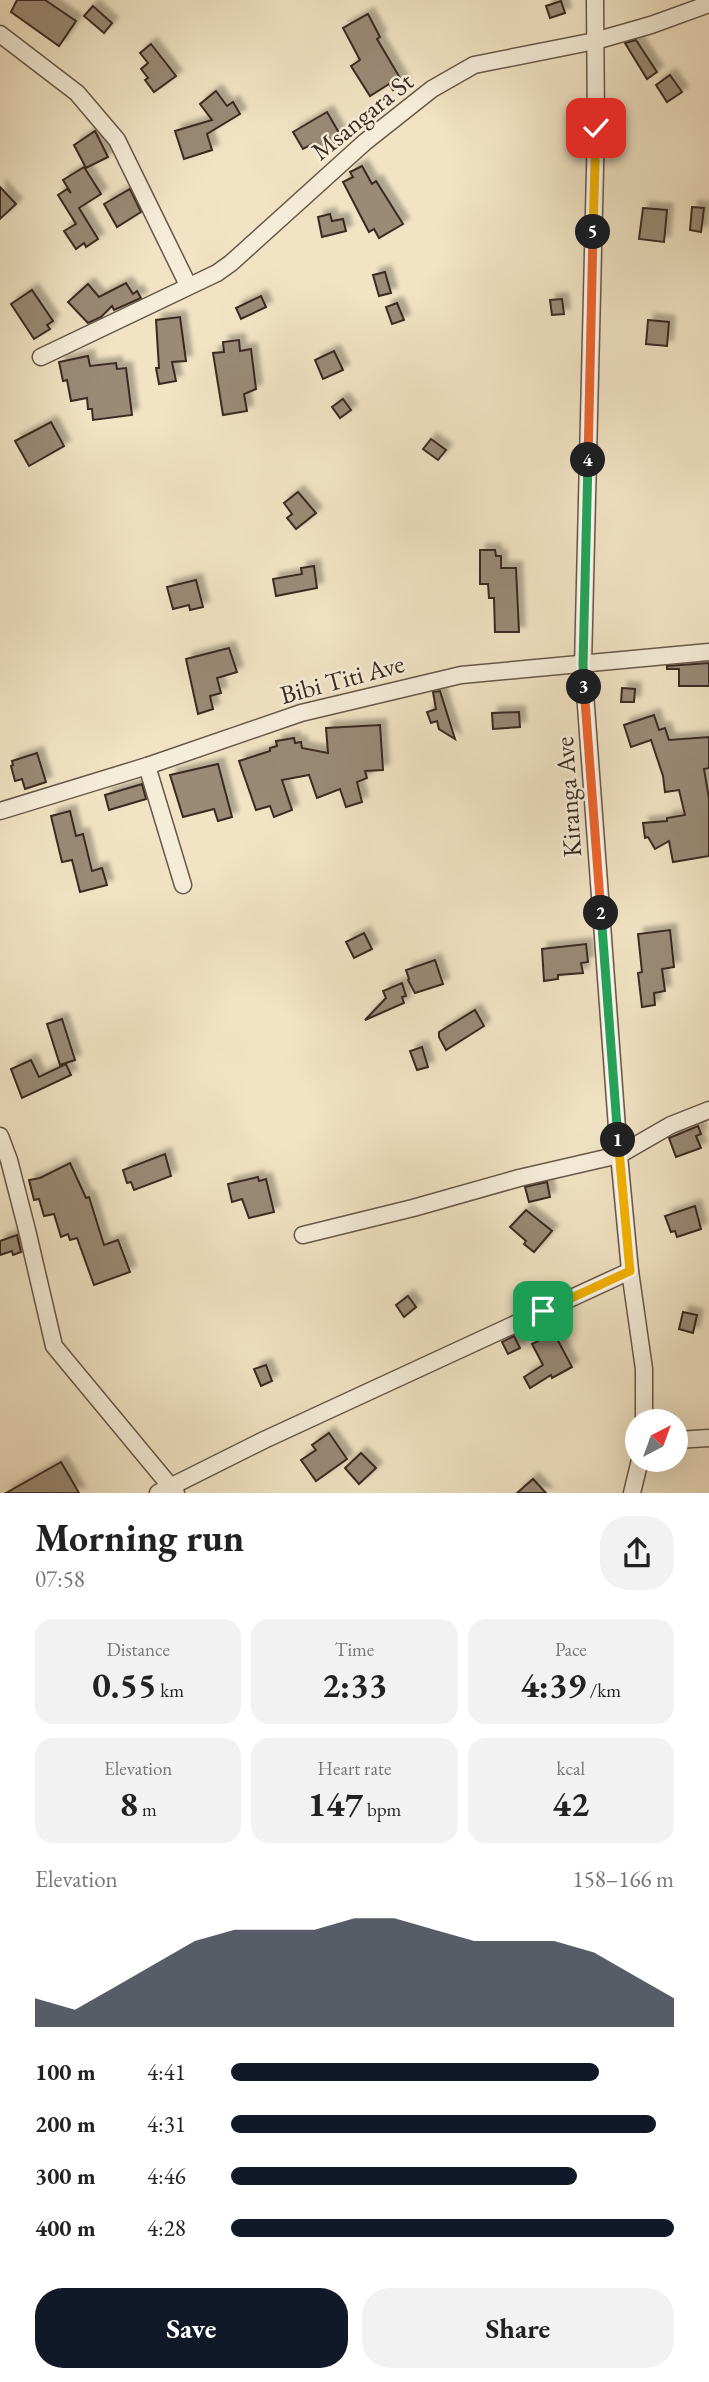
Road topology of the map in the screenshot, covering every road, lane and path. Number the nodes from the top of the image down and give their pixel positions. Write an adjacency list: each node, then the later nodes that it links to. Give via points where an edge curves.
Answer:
1 (595, 0): 4 (street, Kiranga Ave)
2 (709, 4): 4 (street, Msangara St)
3 (0, 34): 5 (street, via 77,93 117,141)
4 (595, 41): 5 (street, Msangara St, via 474,65 432,89 365,142 231,263); 8 (street, Kiranga Ave)
5 (188, 285): 6 (street, Msangara St)
6 (41, 357)
7 (709, 652): 8 (street, Bibi Titi Ave)
8 (583, 665): 9 (street, Bibi Titi Ave, via 461,675 301,713); 14 (street, Kiranga Ave)
9 (147, 766): 10 (street, Bibi Titi Ave); 11 (street)
10 (0, 811)
11 (183, 885)
12 (709, 1110): 14 (street, via 671,1125)
13 (0, 1136): 21 (street, via 54,1346)
14 (619, 1155): 15 (street); 16 (street, Kiranga Ave)
15 (303, 1235)
16 (630, 1271): 17 (street, Kiranga Ave, via 644,1369); 21 (street, via 264,1440)
17 (644, 1409)
18 (709, 1438): 19 (street)
19 (688, 1439)
20 (637, 1472): 22 (street)
21 (169, 1490)
22 (632, 1493)

